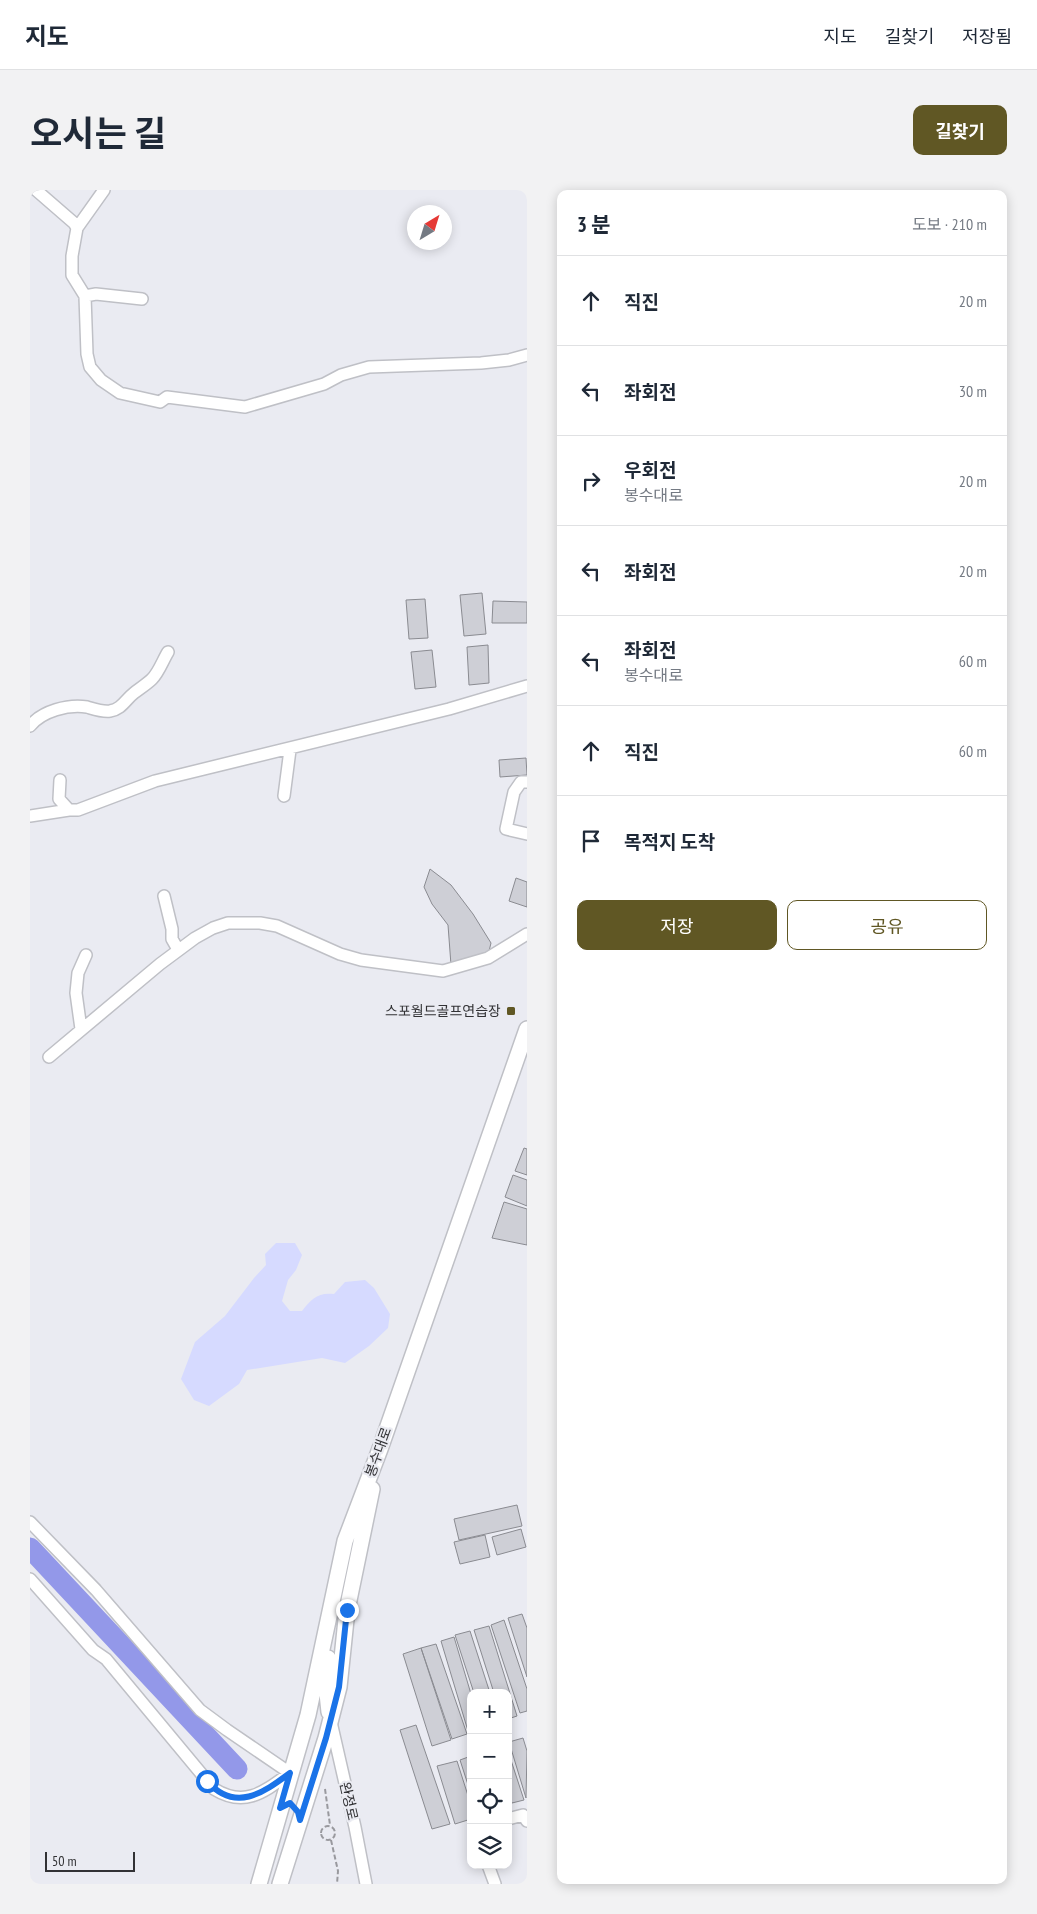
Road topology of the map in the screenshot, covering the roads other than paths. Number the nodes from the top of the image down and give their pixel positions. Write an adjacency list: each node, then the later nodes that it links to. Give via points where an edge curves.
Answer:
1 (36, 190): 3 (street)
2 (104, 190): 3 (street)
3 (77, 228): 4 (street, via 72,275)
4 (86, 296): 5 (street, via 96,294); 6 (street, via 90,367 101,380 120,393 160,402 168,397 244,407 369,367 481,363)
5 (142, 299)
6 (527, 355)
7 (168, 652): 9 (street, via 152,679 117,709 65,708 50,712)
8 (527, 686): 10 (street)
9 (30, 726)
10 (290, 750): 13 (street); 14 (street, via 156,781 78,810)
11 (60, 780): 14 (street, via 59,799)
12 (527, 782): 16 (street, via 521,782 514,792 506,829)
13 (284, 796)
14 (69, 810): 15 (street)
15 (30, 816)
16 (527, 834)
17 (164, 896): 19 (street, via 172,939)
18 (527, 934): 19 (street, via 488,958 443,971 361,960 260,922 228,923 213,928)
19 (181, 948): 21 (street)
20 (86, 955): 21 (street, via 78,973 76,993)
21 (81, 1029): 23 (street)
22 (527, 1029): 24 (main road, 봉수대로)
23 (49, 1057)
24 (380, 1449): 27 (main road, 봉수대로, via 345,1541); 28 (main road, via 347,1610 339,1687)
25 (30, 1522): 29 (street, via 96,1590 200,1710)
26 (30, 1579): 29 (street, via 93,1650 106,1659 214,1789 238,1799 265,1791)
27 (327, 1627): 28 (main road, via 326,1684); 29 (main road, 봉수대로, via 308,1715)
28 (330, 1719): 32 (main road); 37 (street, 완정로)
29 (290, 1773): 30 (main road, 봉수대로)
30 (280, 1808): 32 (main road, via 290,1803); 35 (main road, 봉수대로)
31 (512, 1818): 33 (street, via 523,1815)
32 (300, 1820): 36 (main road)
33 (527, 1821)
34 (490, 1869): 38 (street)
35 (259, 1884)
36 (280, 1884)
37 (366, 1884)
38 (496, 1884)

